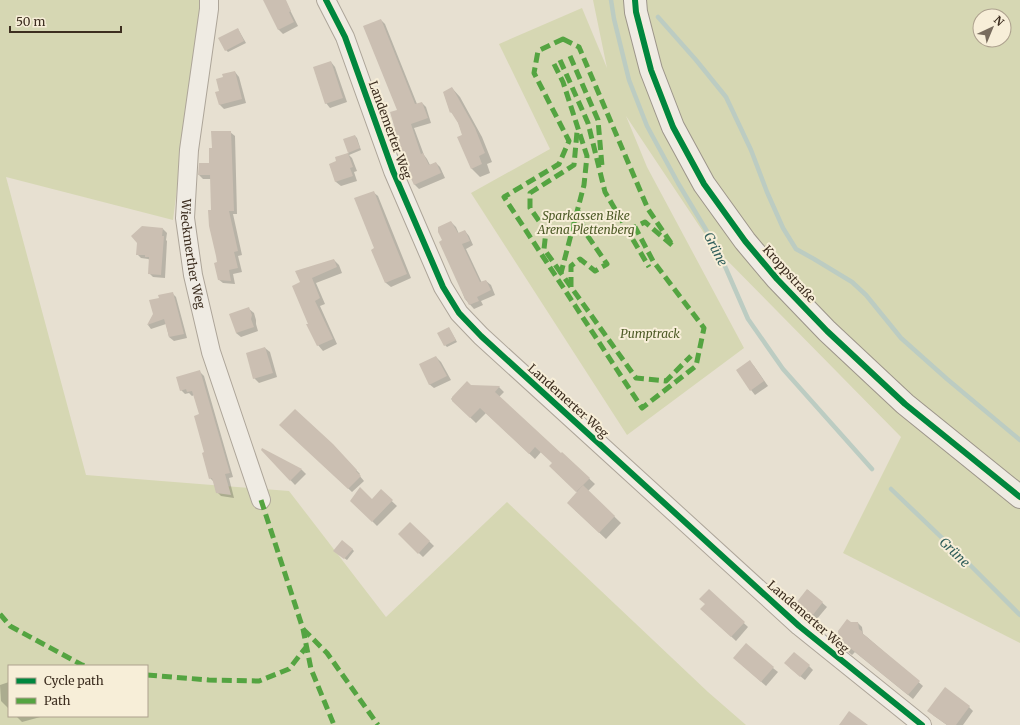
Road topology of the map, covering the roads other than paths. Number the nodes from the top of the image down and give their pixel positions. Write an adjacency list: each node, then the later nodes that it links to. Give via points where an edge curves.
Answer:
1 (209, 0): 5 (street, Wieckmerther Weg, via 189,150 185,218 193,275 211,352)
2 (326, 0): 6 (street, Landemerter Weg, via 345,37 393,171 443,287 459,313 481,336 799,626)
3 (635, 0): 4 (street, Kroppstraße, via 651,70 674,127 704,184 745,241 777,279 827,330 905,404)
4 (1020, 497)
5 (261, 500)
6 (922, 725)

